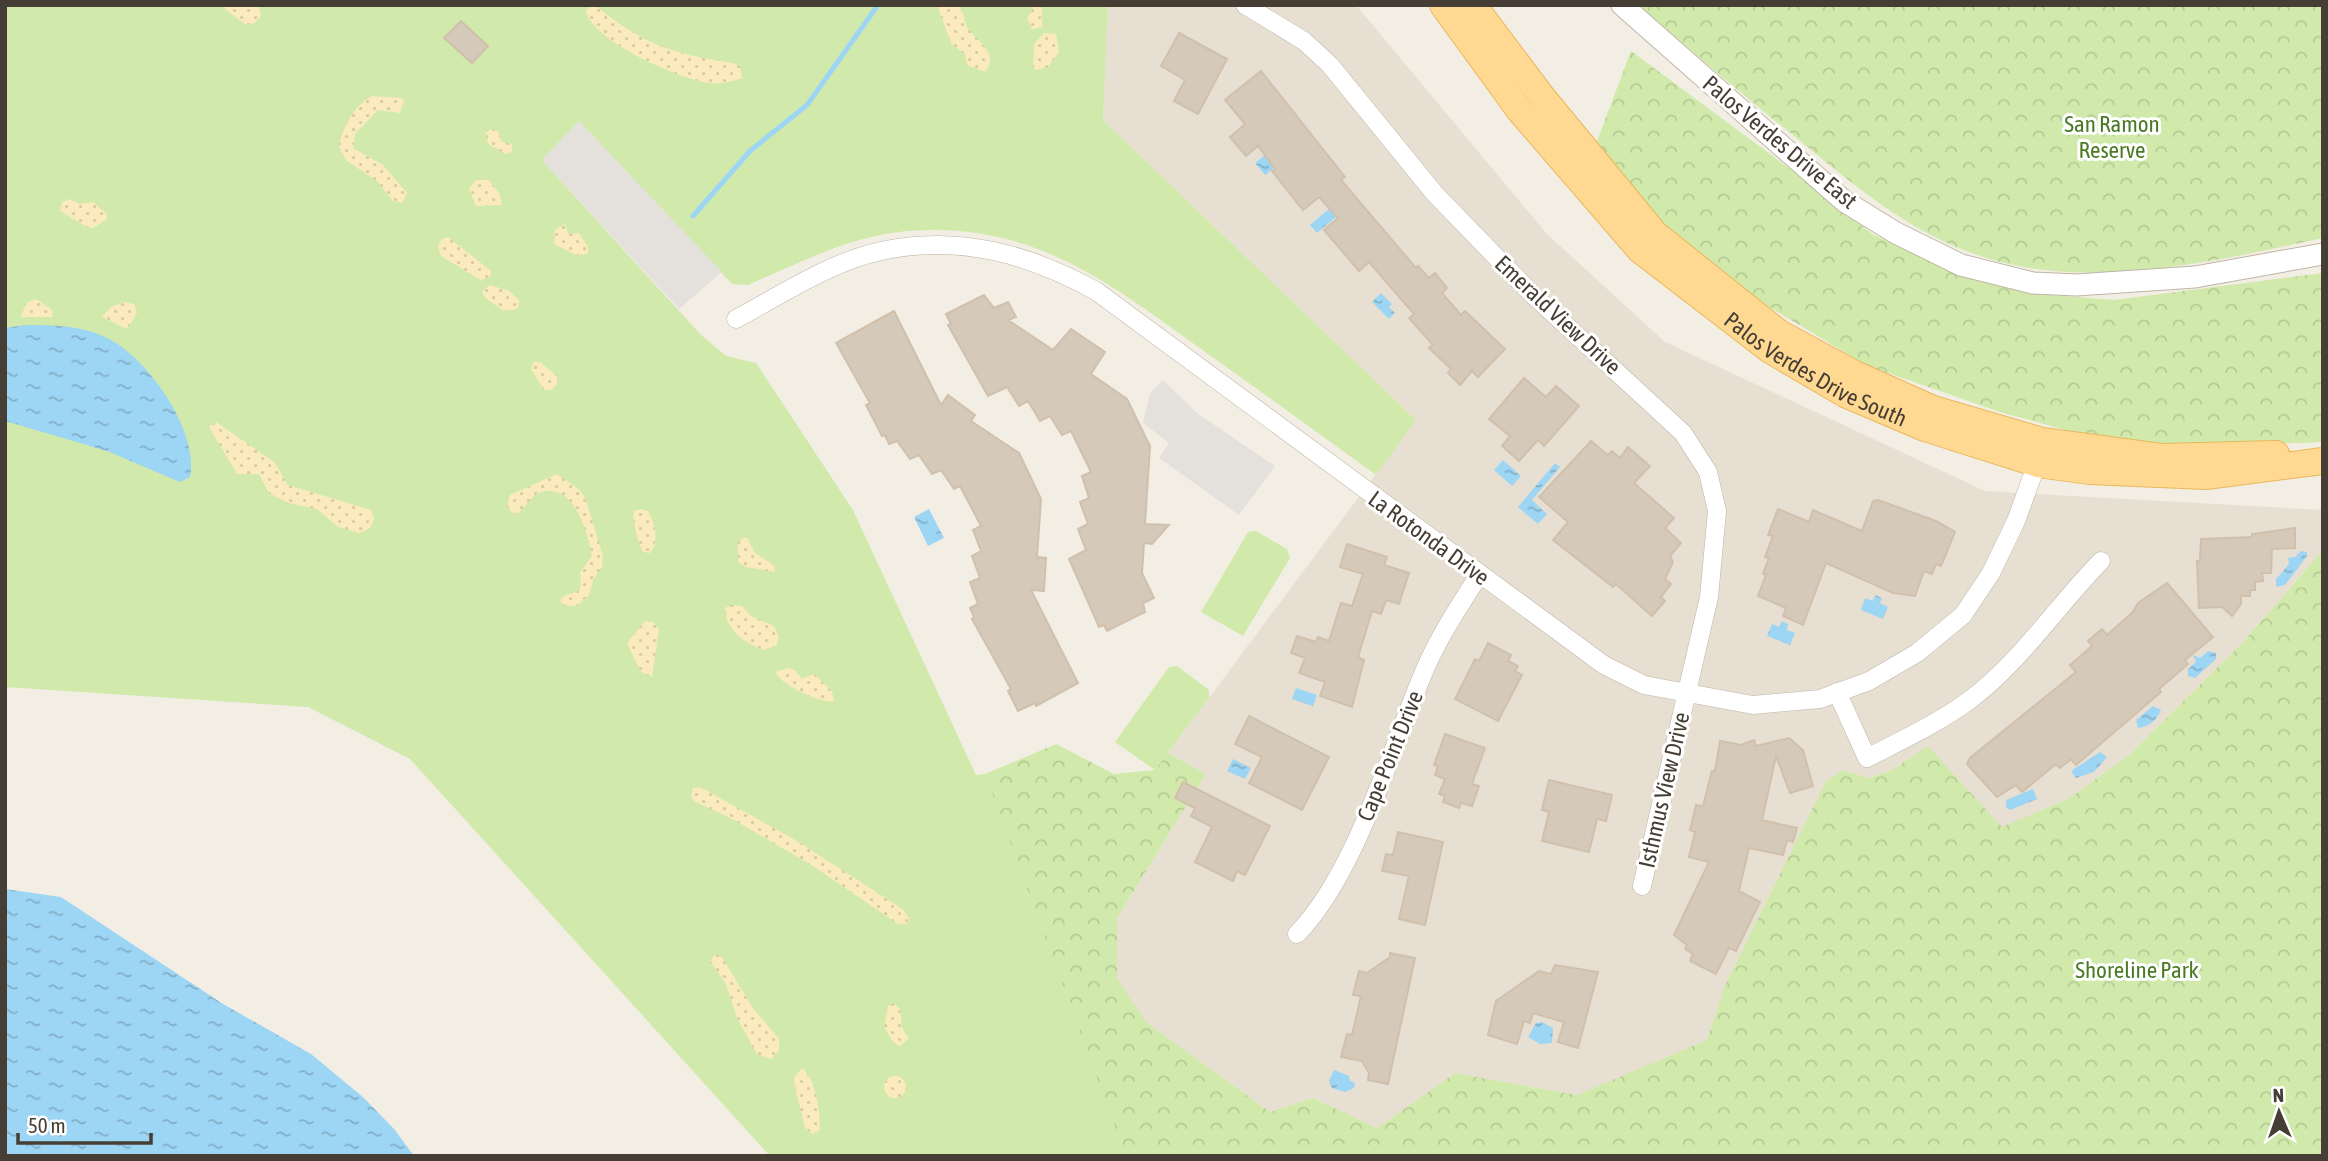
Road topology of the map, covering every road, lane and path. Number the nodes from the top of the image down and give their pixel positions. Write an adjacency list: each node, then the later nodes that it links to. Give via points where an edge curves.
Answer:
1 (1245, 5): 13 (street, Emerald View Drive, via 1304,41 1330,65 1435,194 1533,296 1636,388 1698,452 1713,490 1717,540)
2 (1443, 5): 8 (main road, Palos Verdes Drive South, via 1520,111 1640,250 1770,350 1845,394 1926,428)
3 (1473, 5): 8 (main road, Palos Verdes Drive South, via 1655,234 1779,333 1855,374)
4 (1622, 5): 5 (street, Palos Verdes Drive East, via 1844,201 1961,265 2033,282 2076,285 2195,277)
5 (2323, 254)
6 (736, 319): 11 (street, La Rotonda Drive, via 804,282 880,251 942,244 985,248 1030,260 1096,291)
7 (2323, 450): 8 (main road, Palos Verdes Drive South, via 2161,457)
8 (2040, 453): 9 (main road, Palos Verdes Drive South, via 2089,471 2206,476); 12 (street, La Rotonda Drive, via 1991,573 1963,615 1917,653 1869,681)
9 (2323, 461)
10 (2101, 561): 12 (street, via 2007,667 1971,699 1867,758)
11 (1479, 575): 13 (street, La Rotonda Drive, via 1604,666 1644,685); 15 (street, Cape Point Drive, via 1427,665 1351,849 1317,914)
12 (1838, 692): 13 (street, La Rotonda Drive, via 1820,699 1753,705)
13 (1687, 694): 14 (street, Isthmus View Drive)
14 (1642, 886)
15 (1297, 934)

